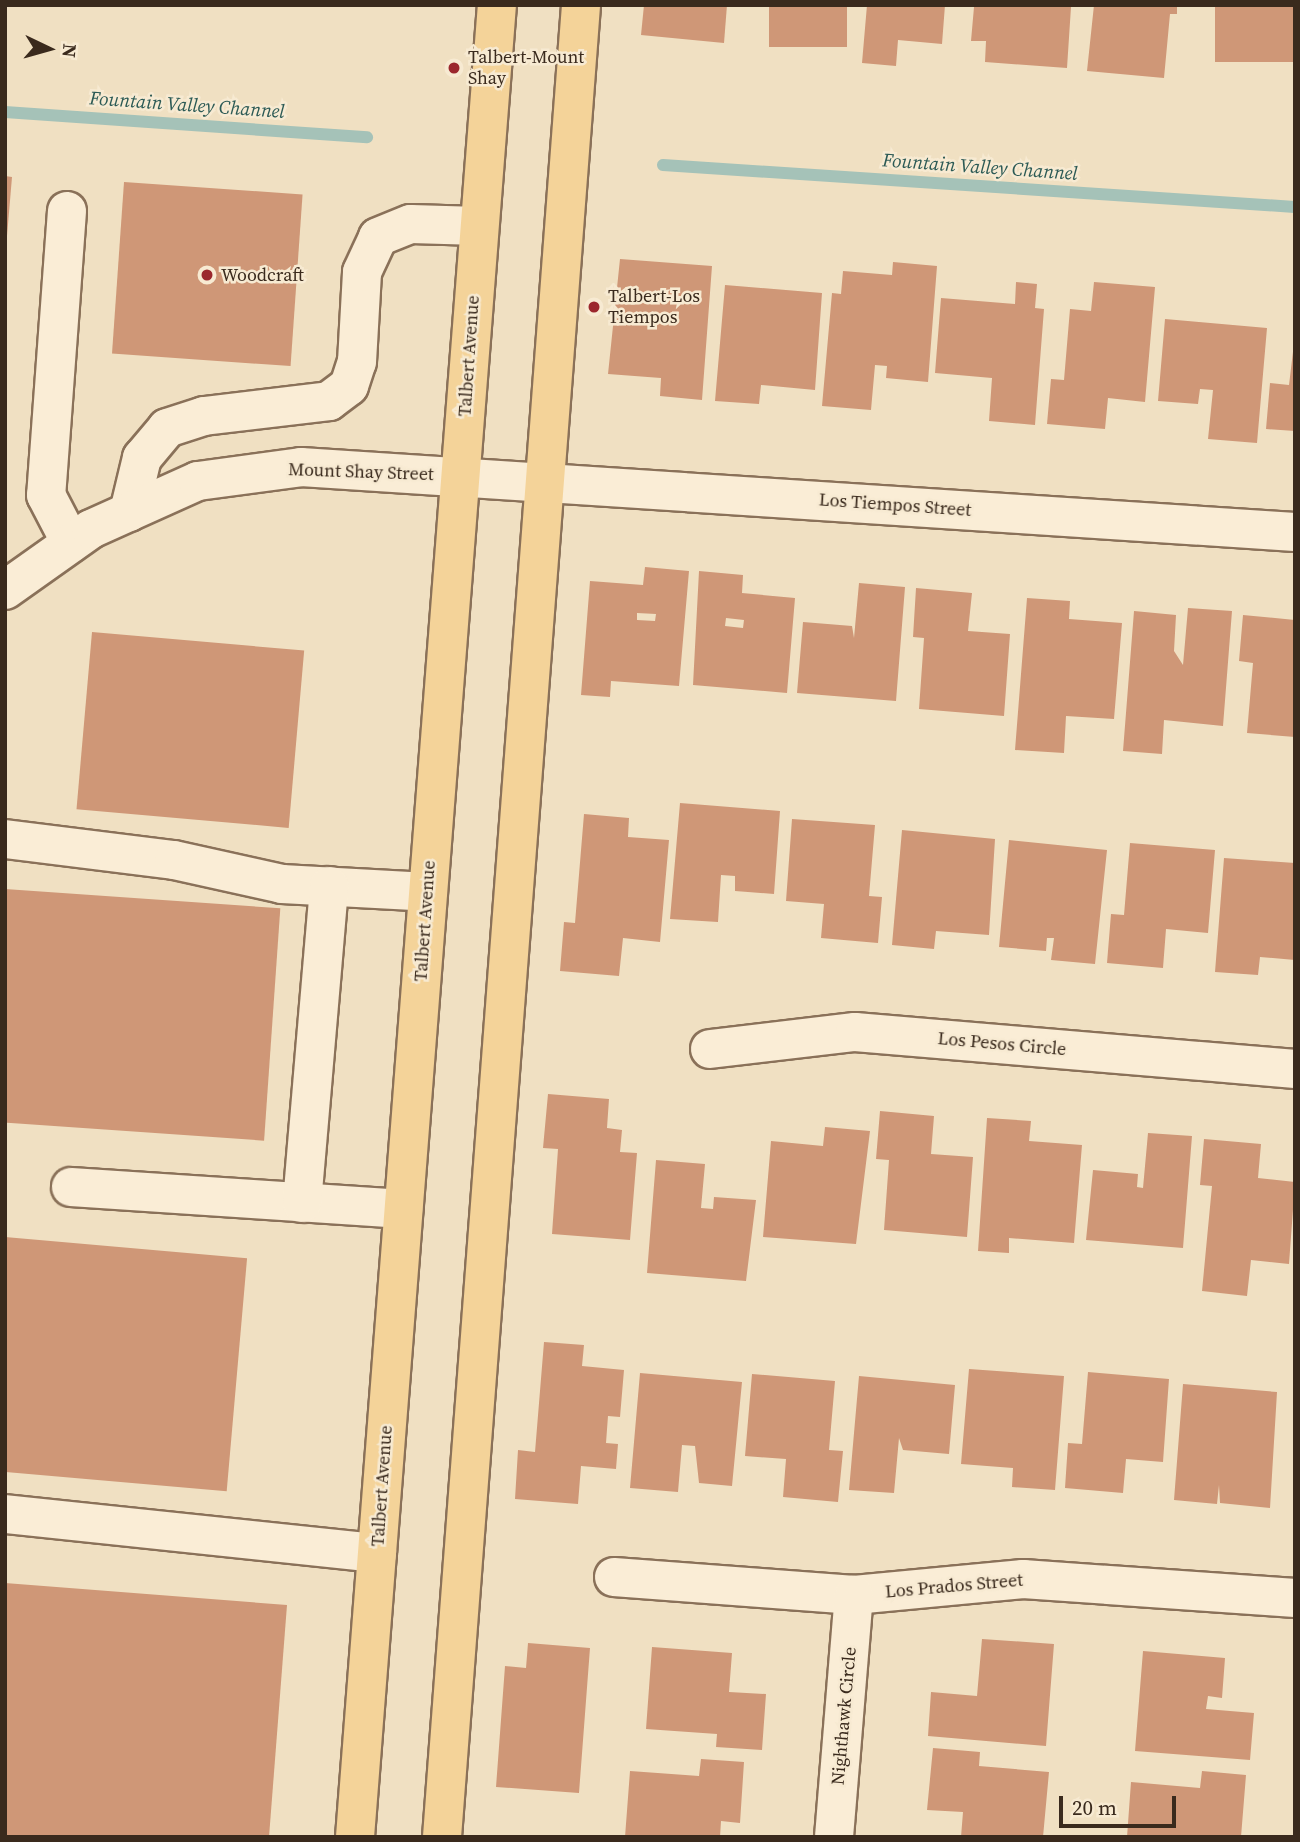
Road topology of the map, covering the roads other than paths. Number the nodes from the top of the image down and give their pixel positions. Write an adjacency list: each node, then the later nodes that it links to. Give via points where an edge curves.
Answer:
1 (496, 5): 4 (main road, Talbert Avenue)
2 (581, 5): 6 (main road)
3 (67, 211): 9 (street, via 46,495)
4 (479, 226): 5 (main road, Talbert Avenue); 7 (street, via 411,224 378,237 362,272 357,362 349,386 329,401 204,416 167,428 142,458)
5 (477, 476): 6 (street, Los Tiempos Street); 7 (street, Mount Shay Street, via 301,467 198,481); 13 (main road, Talbert Avenue)
6 (545, 480): 8 (street, Los Tiempos Street); 25 (main road)
7 (129, 512): 9 (street, Mount Shay Street)
8 (1295, 533)
9 (71, 543): 10 (street, Mount Shay Street)
10 (5, 590)
11 (5, 839): 12 (street)
12 (329, 886): 13 (street); 17 (street)
13 (428, 892): 18 (main road, Talbert Avenue)
14 (710, 1049): 15 (street, Los Pesos Circle, via 855,1032)
15 (1295, 1069)
16 (71, 1187): 17 (street)
17 (302, 1203): 18 (street)
18 (403, 1209): 20 (main road, Talbert Avenue)
19 (5, 1514): 20 (street)
20 (377, 1553): 24 (main road, Talbert Avenue)
21 (614, 1577): 22 (street, Los Prados Street)
22 (855, 1595): 23 (street, Los Prados Street, via 1023,1579); 26 (street, Nighthawk Circle)
23 (1295, 1598)
24 (355, 1837)
25 (442, 1837)
26 (834, 1837)

